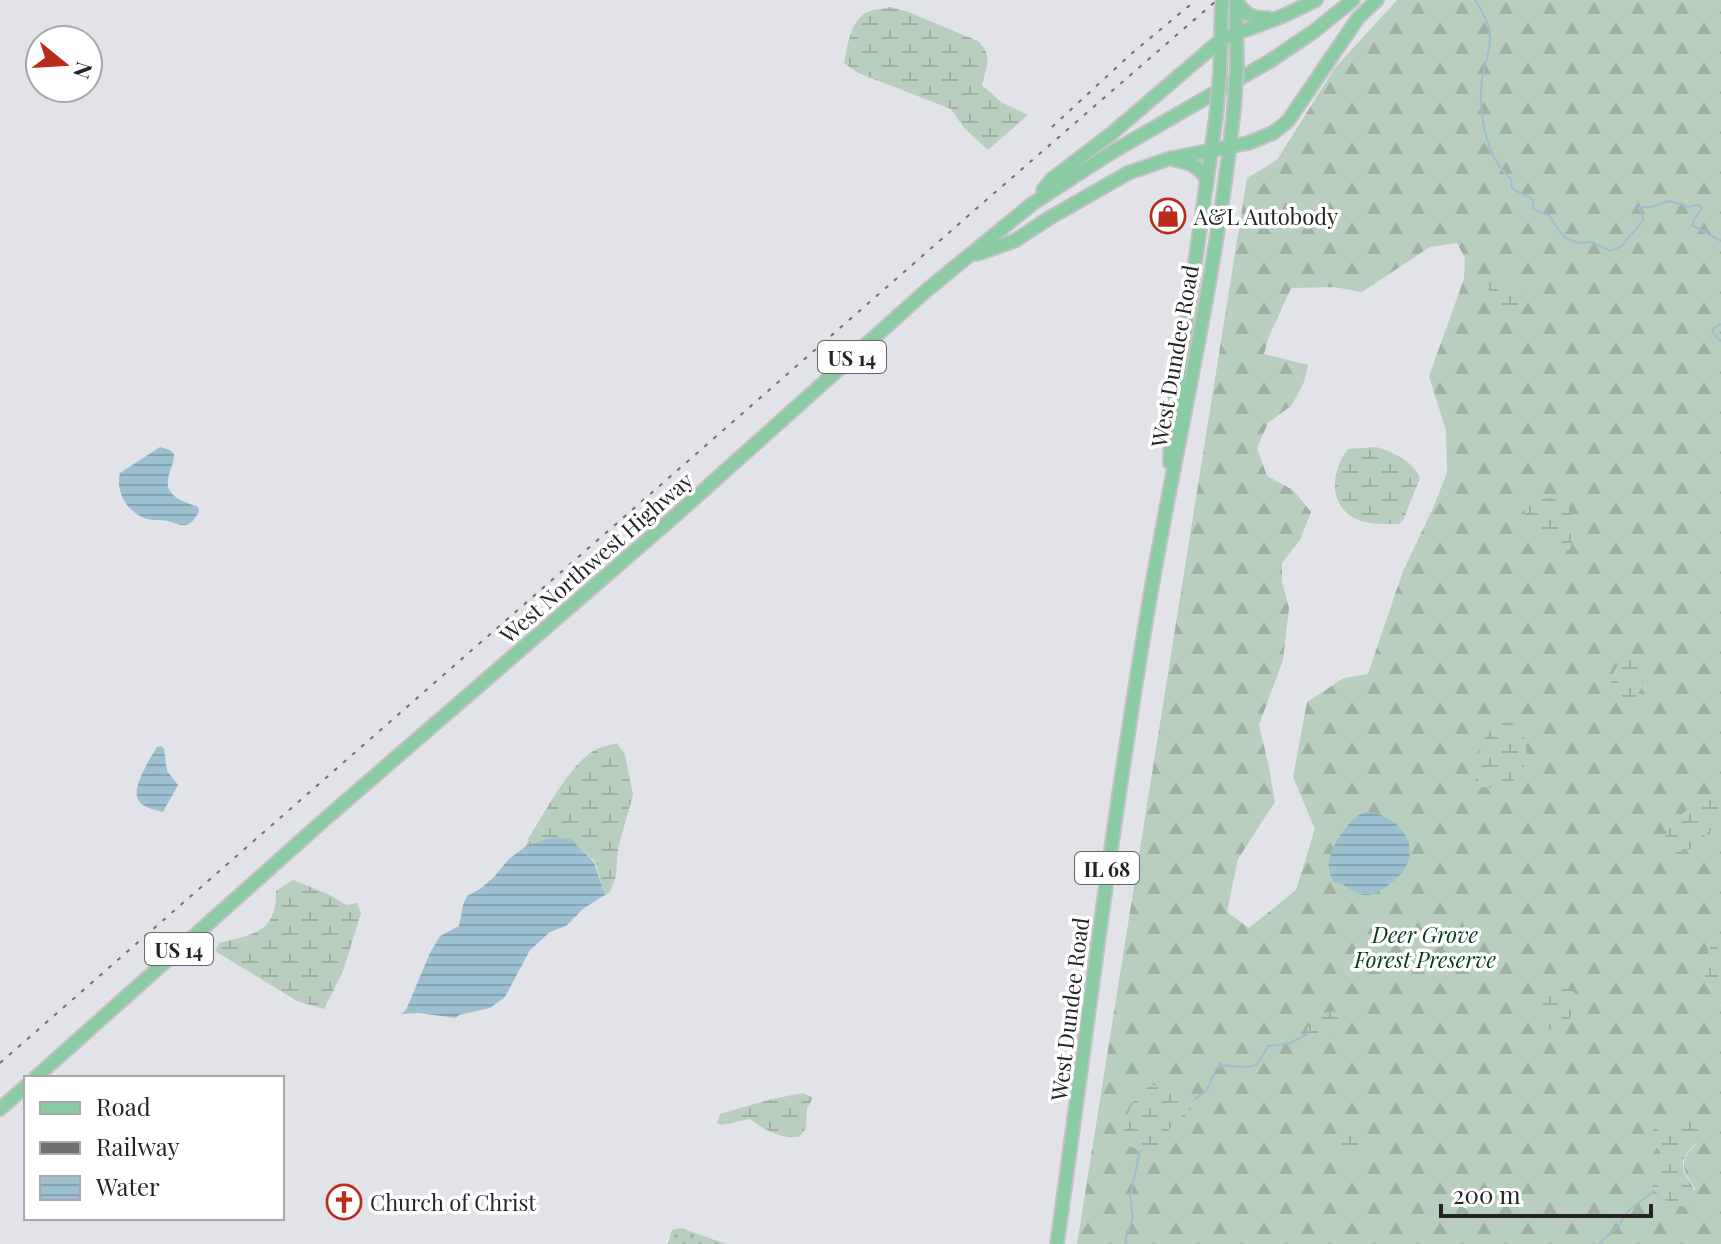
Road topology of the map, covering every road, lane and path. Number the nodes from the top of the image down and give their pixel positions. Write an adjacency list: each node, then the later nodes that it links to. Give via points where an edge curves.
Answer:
1 (1237, 0): 6 (main road, via 1256,18); 7 (main road, IL 68)
2 (1316, 0): 6 (main road)
3 (1353, 0): 13 (main road, West Northwest Highway / US 14, via 1237,82)
4 (1377, 0): 9 (main road, via 1358,18 1288,121 1273,133)
5 (1222, 4): 8 (main road, IL 68)
6 (1283, 16): 7 (main road)
7 (1237, 33): 8 (main road); 9 (main road, West Dundee Road / IL 68, bridge)
8 (1222, 39): 10 (main road, West Dundee Road / IL 68, bridge); 13 (main road, via 1052,179)
9 (1230, 147): 10 (main road); 15 (main road, West Dundee Road / IL 68)
10 (1212, 150): 11 (main road); 12 (main road, West Dundee Road / IL 68)
11 (1168, 159): 12 (main road, via 1193,164); 14 (main road, via 1128,173 1014,241)
12 (1207, 182): 15 (main road, West Dundee Road / IL 68, via 1171,430)
13 (1032, 204): 14 (main road, West Northwest Highway / US 14)
14 (967, 257): 16 (main road, West Northwest Highway / US 14)
15 (1168, 494): 19 (main road, West Dundee Road / IL 68, via 1109,857)
16 (37, 1076)
17 (24, 1088): 18 (main road)
18 (0, 1109)
19 (1057, 1244)

